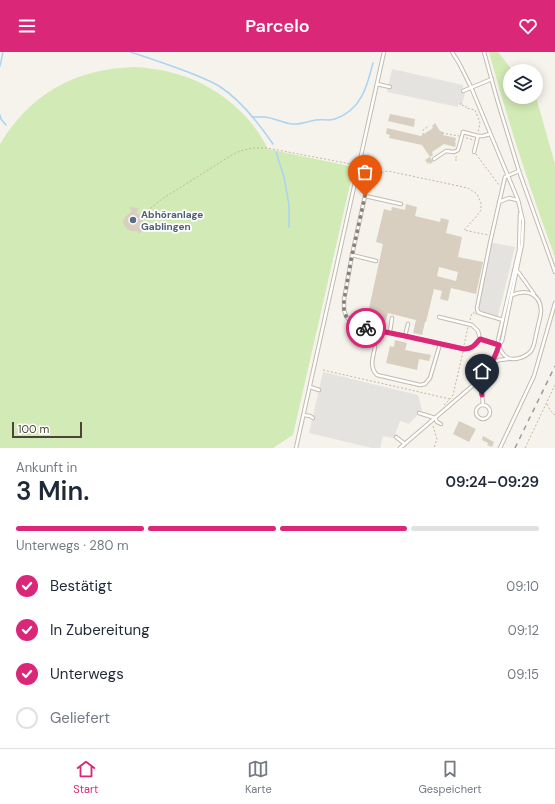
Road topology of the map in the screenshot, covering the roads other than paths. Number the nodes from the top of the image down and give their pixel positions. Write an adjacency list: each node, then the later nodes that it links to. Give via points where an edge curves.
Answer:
1 (384, 52): 5 (lane)
2 (452, 52): 7 (lane)
3 (484, 52): 4 (lane)
4 (492, 79): 7 (lane); 15 (lane)
5 (377, 84): 6 (lane); 41 (lane)
6 (390, 87)
7 (471, 88): 8 (lane); 9 (lane)
8 (463, 91)
9 (490, 134): 10 (lane); 16 (lane)
10 (478, 136): 11 (lane); 12 (lane, via 463,132 458,150 446,151)
11 (474, 152)
12 (440, 155): 13 (lane); 14 (lane)
13 (434, 159)
14 (440, 160)
15 (519, 171): 16 (lane); 24 (lane)
16 (508, 176): 17 (lane); 18 (lane, via 505,177)
17 (518, 200): 18 (lane, via 509,198); 20 (lane)
18 (499, 202): 30 (lane, via 477,308 478,312)
19 (401, 204): 21 (lane, via 365,196)
20 (520, 209): 23 (lane, via 523,239); 30 (lane, via 519,250)
21 (352, 255): 22 (lane); 32 (lane, via 344,300 346,316 356,325)
22 (376, 261)
23 (517, 271): 25 (lane); 26 (lane)
24 (555, 272)
25 (534, 295): 26 (lane, via 522,292); 38 (lane, via 538,299 541,311 533,347 520,358)
26 (512, 296): 36 (lane)
27 (555, 303): 53 (lane, via 534,376)
28 (439, 317): 34 (lane, via 469,324 476,328)
29 (392, 318): 32 (lane)
30 (503, 320): 36 (lane)
31 (408, 324): 33 (lane)
32 (390, 332): 33 (lane)
33 (405, 336): 35 (lane)
34 (480, 339): 35 (lane, via 474,346 464,349); 36 (lane)
35 (440, 344): 37 (lane, via 430,378 425,384 420,385 377,375 372,366)
36 (499, 345): 38 (lane, via 504,355); 39 (lane)
37 (374, 347)
38 (509, 358): 39 (lane)
39 (492, 364): 40 (lane)
40 (478, 381): 43 (lane); 47 (lane)
41 (310, 387): 42 (lane); 45 (lane)
42 (319, 390)
43 (483, 405): 43 (lane, via 488,407 490,412 489,416 483,419 479,418 476,412)
44 (419, 413): 47 (lane)
45 (304, 415): 46 (lane); 51 (lane)
46 (312, 418)
47 (435, 418): 48 (lane); 50 (lane)
48 (441, 424)
49 (396, 437): 50 (lane)
50 (405, 444): 52 (lane)
51 (296, 448)
52 (400, 448)
53 (500, 448)

